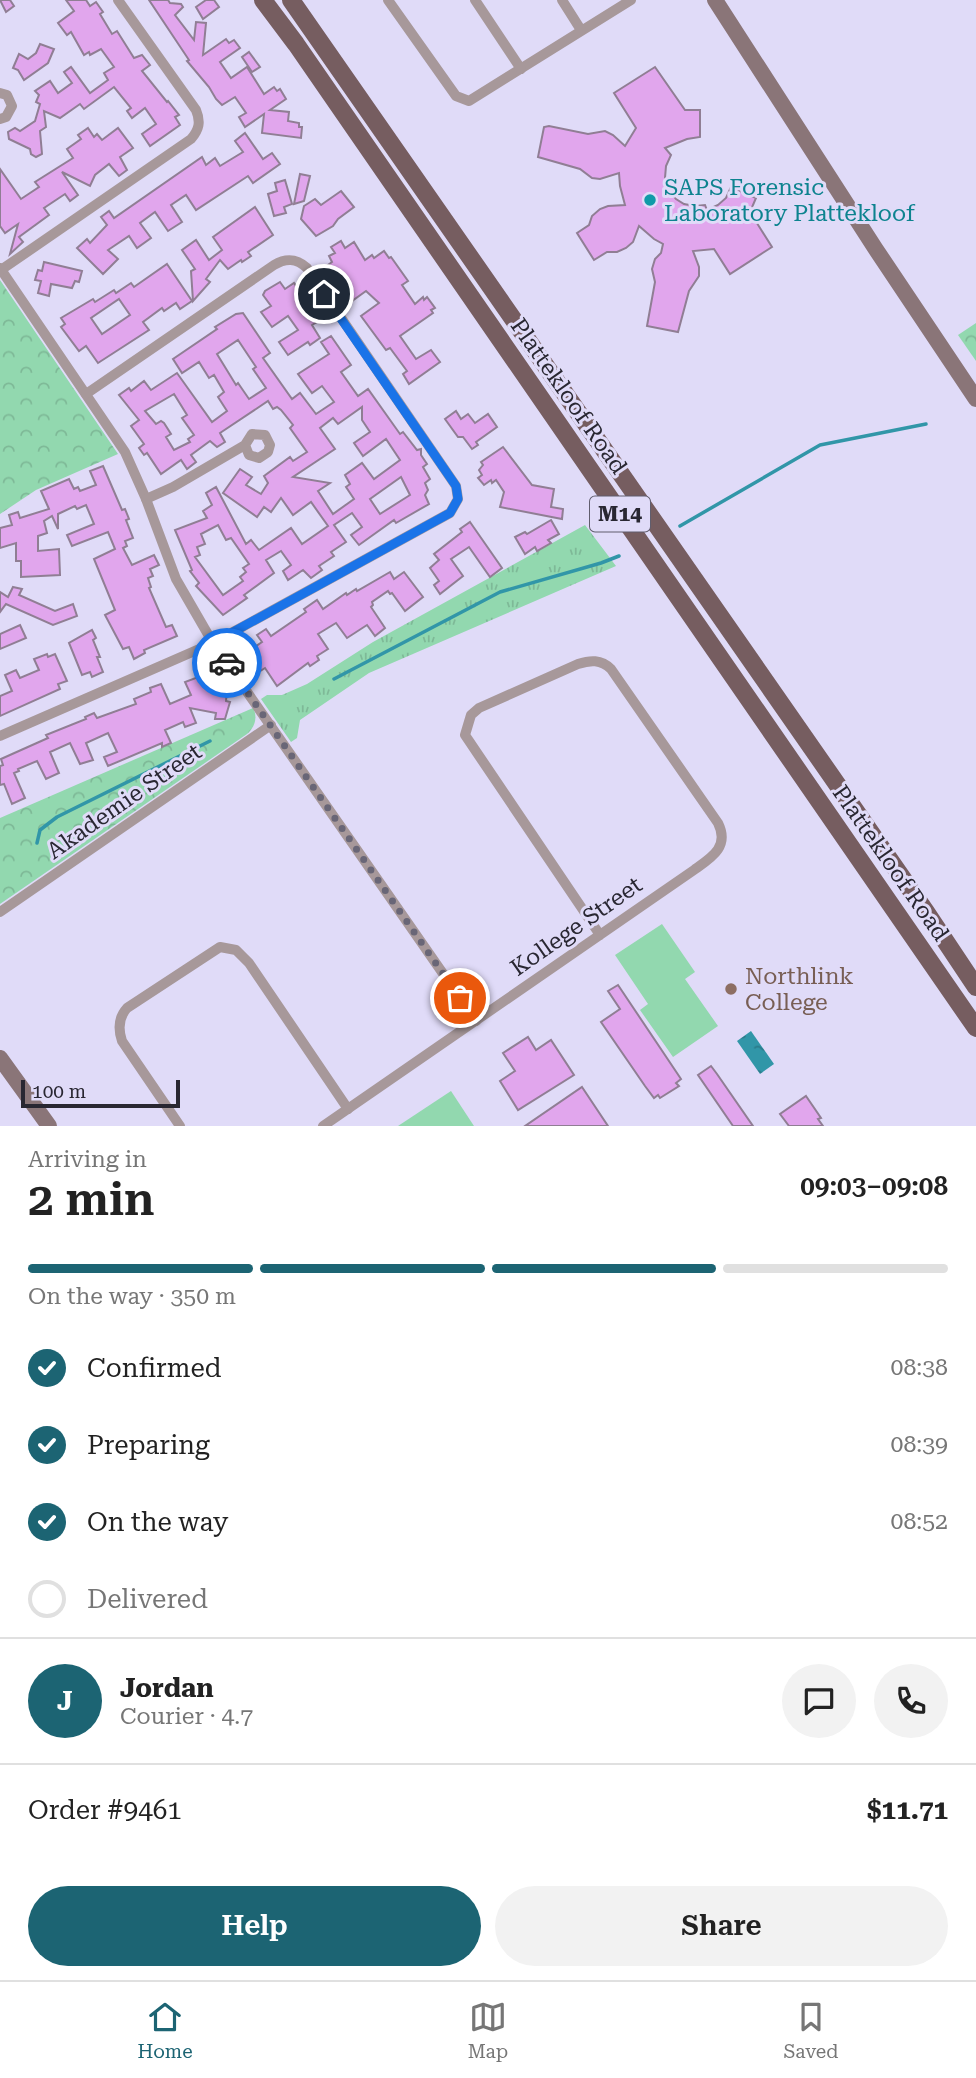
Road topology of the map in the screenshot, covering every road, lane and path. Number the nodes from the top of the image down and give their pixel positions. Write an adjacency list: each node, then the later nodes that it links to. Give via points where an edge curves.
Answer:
1 (118, 0): 13 (street, via 196,110 197,133)
2 (263, 0): 25 (main road, Plattekloof Road / M14)
3 (291, 0): 23 (main road, Plattekloof Road / M14)
4 (388, 0): 10 (street, via 459,99 475,99)
5 (475, 0): 10 (street)
6 (562, 0): 9 (street)
7 (631, 0): 9 (street)
8 (715, 0): 15 (street)
9 (582, 30): 10 (street)
10 (521, 69)
11 (0, 93): 12 (street, via 12,106)
12 (0, 119)
13 (1, 269): 14 (street)
14 (86, 394): 17 (street, via 125,452); 18 (street, via 274,265 297,261 456,486 458,499 450,513)
15 (976, 399)
16 (246, 445): 17 (street)
17 (146, 499): 18 (street, via 176,579)
18 (213, 643): 19 (street); 20 (street)
19 (271, 725): 21 (street, Akademie Street); 24 (street)
20 (0, 736)
21 (0, 912)
22 (600, 935): 22 (street, Kollege Street, via 715,855 722,837 718,823 607,665 595,661 578,664 474,711 466,727 467,741); 24 (street, Kollege Street)
23 (976, 987)
24 (476, 1021): 27 (street, Kollege Street)
25 (976, 1028)
26 (0, 1058): 28 (street)
27 (348, 1109): 29 (street, via 249,963 236,950 220,947 121,1015 122,1041); 30 (street, Kollege Street)
28 (49, 1126)
29 (180, 1126)
30 (323, 1126)

